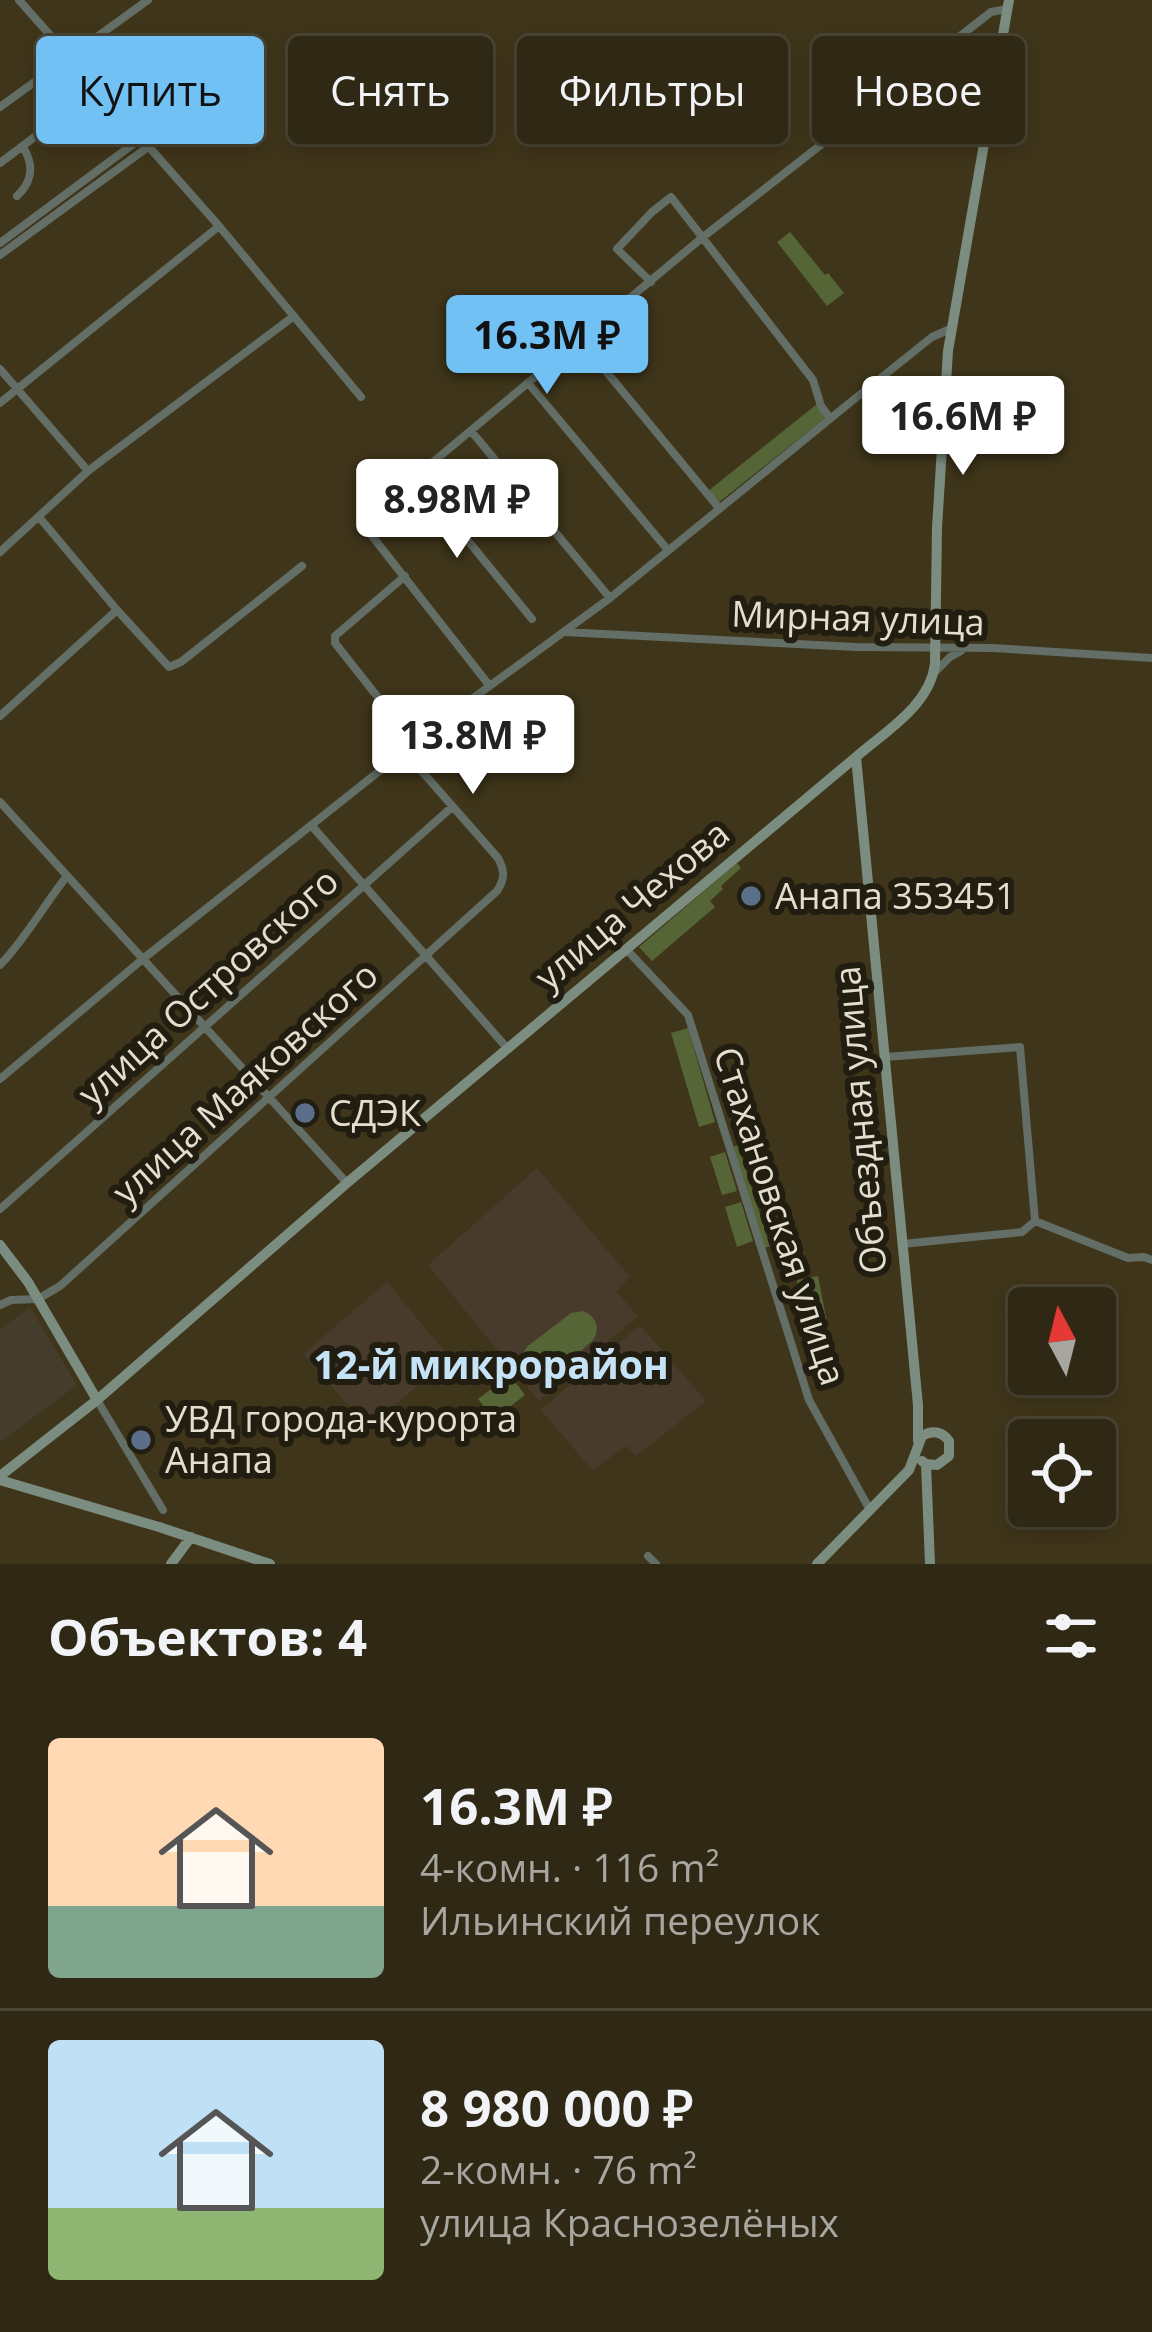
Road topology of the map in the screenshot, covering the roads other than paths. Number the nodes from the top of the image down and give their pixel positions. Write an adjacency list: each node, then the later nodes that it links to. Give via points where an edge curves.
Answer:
1 (20, 0): 4 (street)
2 (148, 0): 5 (street)
3 (1008, 4): 16 (street); 21 (main road)
4 (52, 36)
5 (99, 36)
6 (36, 81): 7 (street)
7 (0, 107)
8 (36, 137): 12 (street)
9 (143, 144): 17 (street)
10 (143, 144): 18 (street)
11 (145, 144): 15 (street)
12 (23, 147): 13 (street); 14 (street, via 32,169)
13 (0, 164)
14 (17, 196)
15 (218, 226): 20 (street); 25 (street)
16 (703, 237): 19 (street); 19 (street, via 671,197 652,212 617,249); 28 (street, via 813,380)
17 (0, 243)
18 (0, 255)
19 (651, 282): 22 (street)
20 (294, 316): 26 (street); 30 (street)
21 (950, 329): 28 (street); 41 (main road)
22 (580, 340): 24 (street); 32 (street)
23 (0, 369): 25 (street)
24 (529, 383): 29 (street); 34 (street)
25 (16, 388): 27 (street); 30 (street)
26 (361, 397)
27 (0, 403)
28 (830, 418): 32 (street)
29 (471, 431): 31 (street); 38 (street)
30 (88, 472): 33 (street)
31 (416, 476): 37 (street, via 361,522); 40 (street)
32 (719, 508): 34 (street)
33 (39, 517): 35 (street); 39 (street)
34 (667, 549): 38 (street)
35 (0, 552)
36 (302, 566): 39 (street, via 169,667)
37 (405, 576): 47 (street); 49 (street, via 334,636)
38 (610, 598): 42 (street)
39 (117, 610): 48 (street)
40 (532, 619)
41 (936, 628): 43 (main road); 44 (street)
42 (562, 632): 43 (street, Мирная улица); 47 (street)
43 (936, 647): 44 (street, Мирная улица); 46 (main road)
44 (970, 648): 45 (street, Мирная улица); 46 (street)
45 (1152, 658)
46 (934, 672): 51 (main road, улица Чехова, via 921,700)
47 (489, 686): 49 (street)
48 (0, 716)
49 (414, 743): 50 (street)
50 (404, 751): 53 (street); 54 (street)
51 (856, 757): 57 (main road, улица Чехова); 63 (main road, Объездная улица)
52 (0, 802): 55 (street)
53 (452, 807): 56 (street, улица Островского); 58 (street, улица Маяковского, via 498,858 502,883)
54 (311, 825): 56 (street); 59 (street)
55 (68, 875): 59 (street); 60 (street)
56 (363, 886): 58 (street); 61 (street, улица Островского)
57 (626, 949): 62 (main road, улица Чехова); 83 (street, Стахановская улица, via 688,1015 809,1400)
58 (426, 956): 62 (street); 65 (street, улица Маяковского)
59 (143, 958): 61 (street); 64 (street)
60 (0, 965)
61 (206, 1028): 65 (street); 67 (street, улица Островского)
62 (508, 1048): 66 (main road, улица Чехова)
63 (885, 1057): 68 (street, via 1020,1047); 69 (main road, Объездная улица)
64 (0, 1079)
65 (269, 1098): 66 (street); 72 (street, улица Маяковского)
66 (347, 1184): 74 (main road, улица Чехова)
67 (0, 1209)
68 (1035, 1221): 69 (street, via 1022,1232); 71 (street)
69 (902, 1244): 75 (main road, Объездная улица)
70 (0, 1245): 72 (main road)
71 (1152, 1260)
72 (38, 1299): 73 (street, улица Маяковского); 74 (main road)
73 (0, 1305)
74 (98, 1400): 79 (main road, улица Чехова); 82 (street)
75 (918, 1406): 76 (main road); 77 (main road, Объездная улица)
76 (942, 1434): 77 (main road, via 932,1432); 78 (main road, via 949,1456)
77 (918, 1447): 78 (main road); 80 (main road)
78 (926, 1464): 81 (main road)
79 (0, 1478): 84 (main road)
80 (899, 1481): 81 (street, via 916,1478); 83 (main road)
81 (928, 1496): 88 (main road)
82 (164, 1510)
83 (870, 1510): 87 (main road)
84 (191, 1537): 85 (main road); 86 (main road)
85 (171, 1564)
86 (270, 1564)
87 (817, 1564)
88 (930, 1564)

